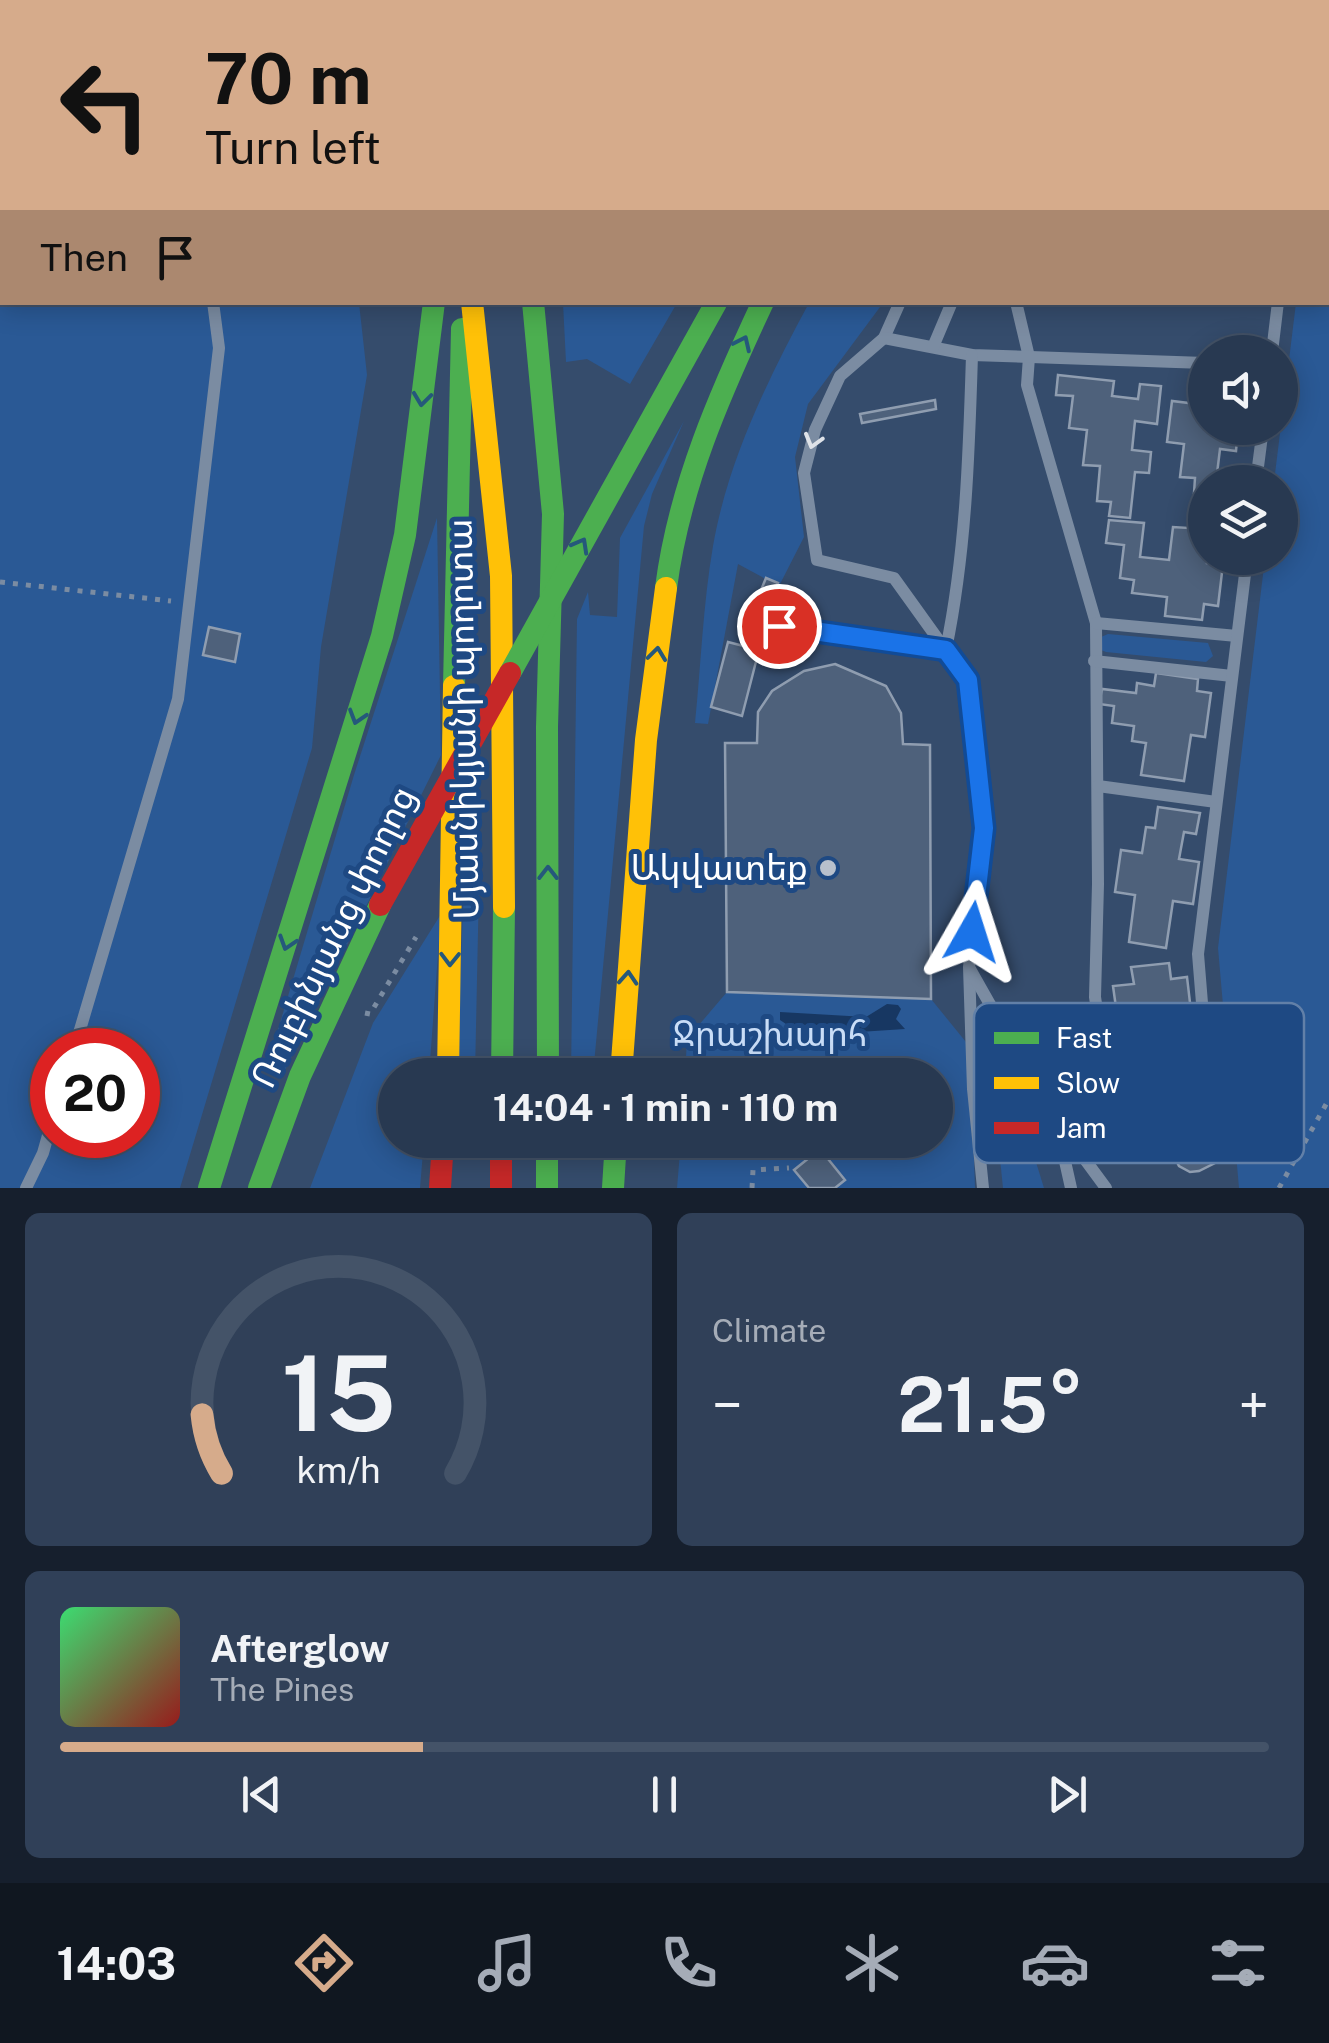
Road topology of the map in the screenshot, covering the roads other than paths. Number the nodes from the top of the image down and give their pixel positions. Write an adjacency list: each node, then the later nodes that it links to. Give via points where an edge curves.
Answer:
1 (213, 305): 31 (lane, via 219,348 178,700)
2 (434, 305): 47 (main road, Ռուբինյանց փողոց, one-way to 47, via 404,534 382,636)
3 (468, 305): 32 (main road, one-way to 32, via 458,379)
4 (468, 305): 33 (main road, Մյասնիկյանի պողոտա, via 501,576)
5 (533, 305): 34 (main road, one-way to 5, via 546,727 553,514)
6 (716, 305): 36 (main road, Ռուբինյանց փողոց, one-way to 6, bridge, via 380,904)
7 (762, 305): 35 (main road, one-way to 7, via 646,740 670,553 710,414)
8 (899, 305): 13 (lane)
9 (951, 305): 14 (lane)
10 (1017, 305): 16 (lane)
11 (1278, 305): 12 (lane)
12 (1274, 335)
13 (884, 338): 14 (lane); 22 (lane, one-way to 22, via 840,376 815,430 804,474 818,560 894,578)
14 (932, 347): 15 (lane)
15 (972, 354): 16 (lane); 22 (lane, via 967,502)
16 (1029, 357): 17 (lane); 19 (lane, via 1026,385)
17 (1188, 362)
18 (1245, 575): 21 (lane)
19 (1096, 623): 21 (lane); 23 (lane)
20 (779, 626): 22 (lane)
21 (1237, 636): 24 (lane)
22 (946, 650): 27 (lane, via 968,680 984,828)
23 (1094, 661): 24 (lane); 25 (lane)
24 (1232, 676): 26 (lane)
25 (1098, 786): 26 (lane); 29 (lane)
26 (1216, 802): 30 (lane, via 1198,954)
27 (968, 967): 28 (lane); 37 (lane)
28 (989, 1003)
29 (1096, 1003)
30 (1202, 1003)
31 (81, 1028)
32 (448, 1058)
33 (502, 1058)
34 (548, 1058)
35 (622, 1058)
36 (300, 1076): 48 (main road, Ռուբինյանց փողոց); 49 (main road)
37 (974, 1100)
38 (41, 1158): 46 (lane)
39 (442, 1158): 50 (main road)
40 (501, 1158): 51 (main road)
41 (548, 1158): 52 (main road)
42 (615, 1158): 53 (main road)
43 (980, 1163): 54 (lane)
44 (1065, 1163): 55 (lane)
45 (1088, 1163): 56 (lane)
46 (26, 1188)
47 (210, 1188)
48 (259, 1188)
49 (278, 1188)
50 (440, 1188)
51 (500, 1188)
52 (547, 1188)
53 (613, 1188)
54 (983, 1188)
55 (1071, 1188)
56 (1106, 1188)

